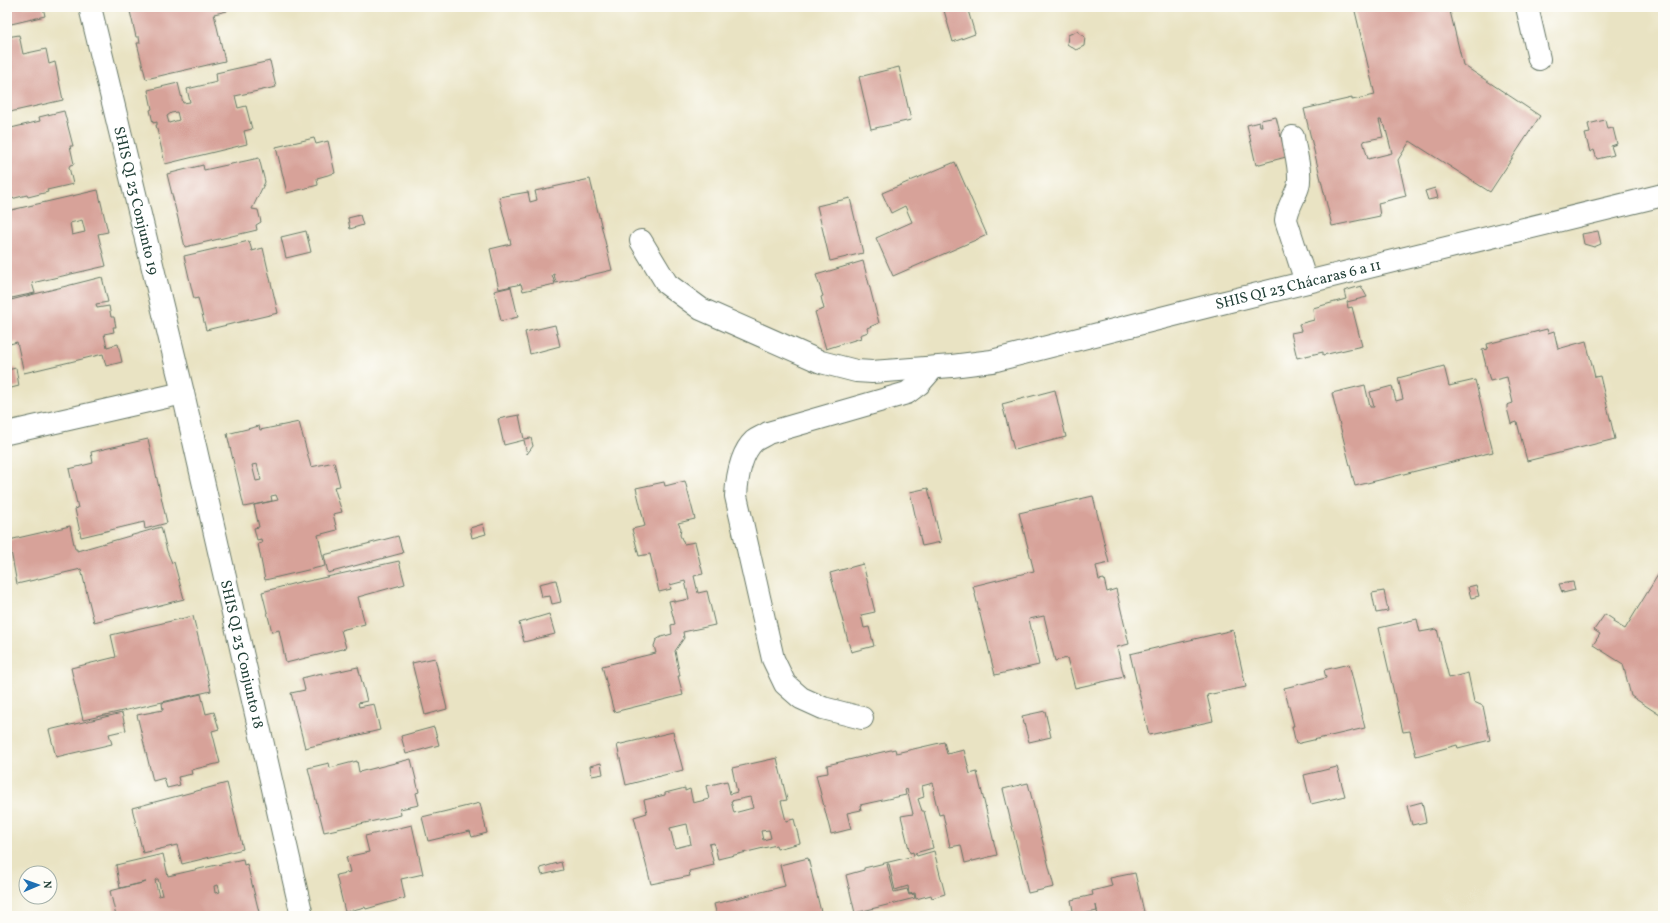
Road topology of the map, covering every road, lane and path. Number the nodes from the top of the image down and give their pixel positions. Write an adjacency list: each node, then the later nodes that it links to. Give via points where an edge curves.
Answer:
1 (90, 7): 9 (street, SHIS QI 23 Conjunto 19)
2 (1527, 7): 3 (street)
3 (1539, 59)
4 (1293, 137): 7 (street, via 1299,174 1298,186 1286,220)
5 (1663, 195): 7 (street, SHIS QI 23 Chácaras 6 a 11)
6 (641, 241): 8 (street, SHIS QI 23 Chácaras 6 a 11, via 667,284 701,309 821,362 856,371)
7 (1306, 282): 8 (street, SHIS QI 23 Chácaras 6 a 11, via 992,361)
8 (933, 368): 11 (street, via 907,393 768,433 754,442 737,474 736,496 773,659 785,684 801,698 823,708)
9 (183, 393): 10 (street); 12 (street, SHIS QI 23 Conjunto 18)
10 (7, 433)
11 (862, 718)
12 (302, 916)

